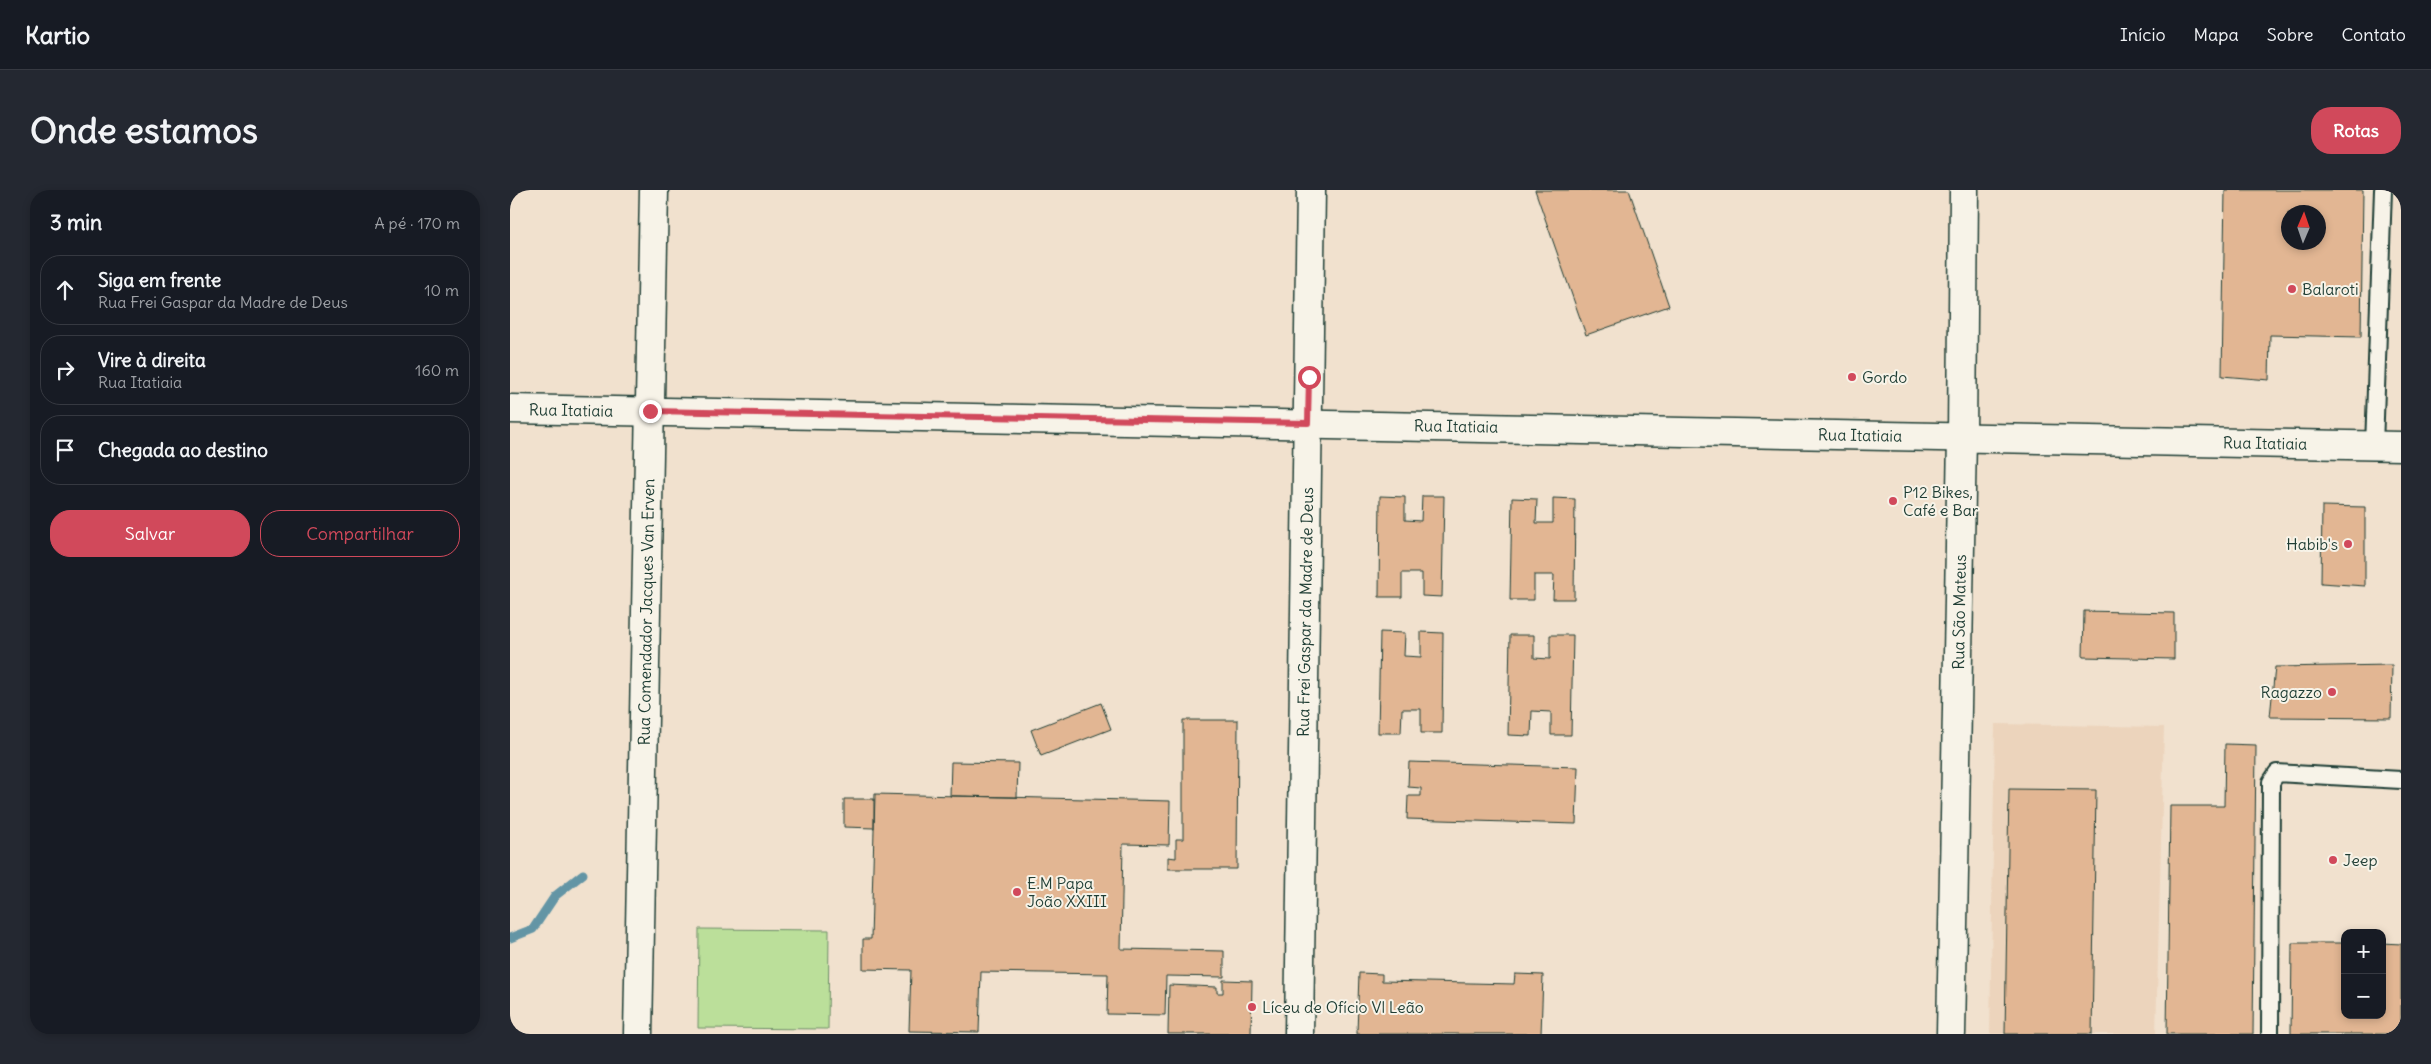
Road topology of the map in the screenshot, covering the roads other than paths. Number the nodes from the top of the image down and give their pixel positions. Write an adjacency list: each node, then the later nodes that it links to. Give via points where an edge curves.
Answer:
1 (654, 190): 6 (street, Rua Comendador Jacques Van Erven)
2 (1312, 190): 7 (street, Rua Frei Gaspar da Madre de Deus)
3 (1964, 190): 8 (street, Rua São Mateus)
4 (2383, 190): 9 (lane)
5 (510, 408): 6 (street, Rua Itatiaia)
6 (650, 411): 7 (street, Rua Itatiaia); 12 (street, Rua Comendador Jacques Van Erven)
7 (1308, 423): 8 (street, Rua Itatiaia); 13 (street, Rua Frei Gaspar da Madre de Deus)
8 (1962, 437): 9 (street, Rua Itatiaia); 14 (street, Rua São Mateus)
9 (2374, 446): 10 (street, Rua Itatiaia)
10 (2401, 446)
11 (2401, 780): 15 (lane, via 2277,773 2271,782)
12 (638, 1034)
13 (1299, 1034)
14 (1951, 1034)
15 (2270, 1034)

